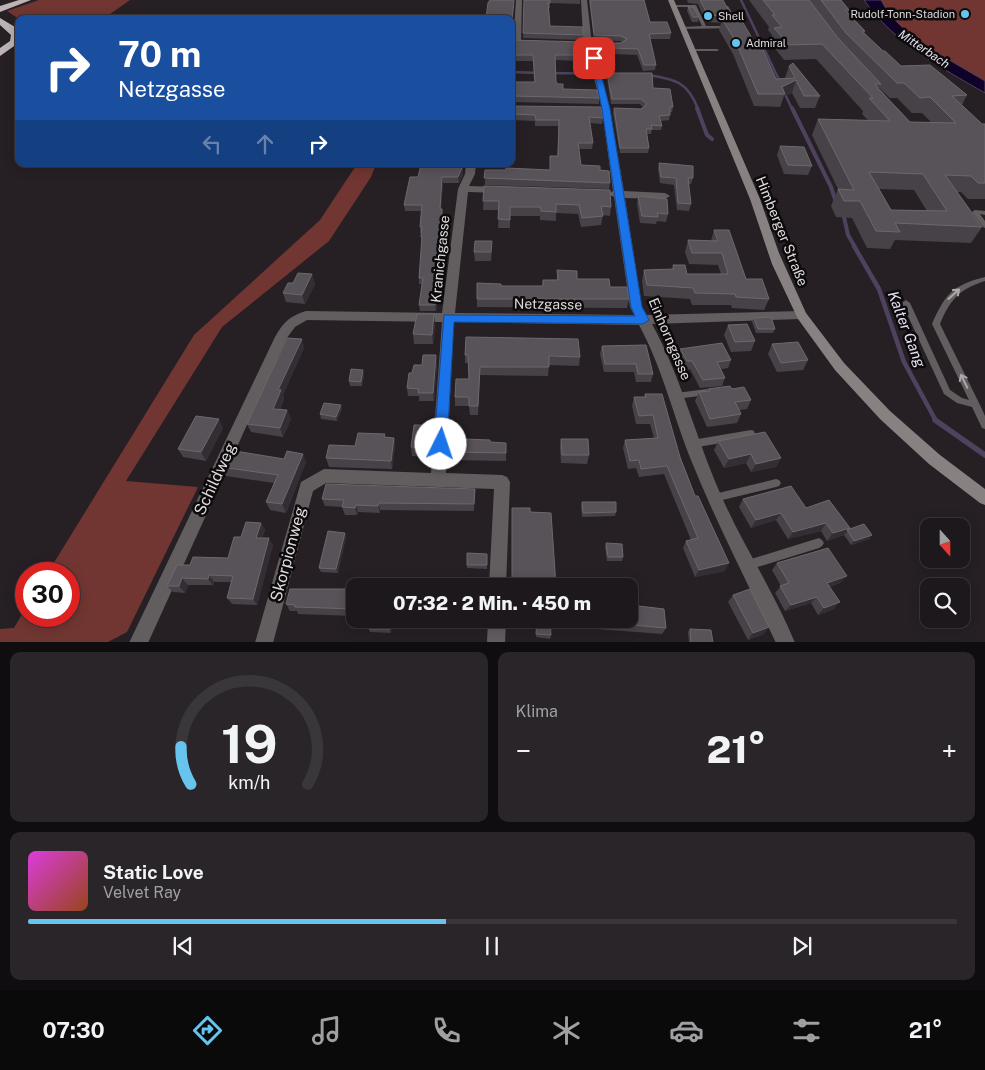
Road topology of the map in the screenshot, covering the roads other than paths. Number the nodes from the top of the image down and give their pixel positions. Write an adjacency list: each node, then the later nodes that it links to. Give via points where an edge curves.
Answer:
1 (4, 0): 6 (highway)
2 (519, 0): 16 (street)
3 (584, 0): 21 (street, Einhorngasse)
4 (18, 1): 6 (highway); 8 (highway)
5 (671, 2): 12 (main road, Himberger Straße); 13 (lane, via 695,6)
6 (0, 3)
7 (726, 7): 14 (lane, via 738,26)
8 (0, 10): 9 (highway)
9 (15, 20)
10 (0, 21): 15 (highway)
11 (723, 22): 14 (lane)
12 (682, 28): 13 (lane); 23 (main road, Himberger Straße)
13 (705, 28): 14 (lane)
14 (726, 28)
15 (15, 34)
16 (515, 34)
17 (15, 38): 26 (highway)
18 (515, 43): 19 (street)
19 (526, 44)
20 (581, 44): 21 (street)
21 (590, 44): 22 (street); 32 (street, Einhorngasse, via 606,109)
22 (600, 44)
23 (692, 50): 24 (lane); 38 (main road, Himberger Straße, via 755,199 763,230)
24 (717, 50)
25 (15, 51): 27 (highway)
26 (0, 53)
27 (0, 60)
28 (471, 167): 29 (street, Kranichgasse)
29 (463, 189): 30 (street); 40 (street, Kranichgasse)
30 (512, 190)
31 (600, 193): 32 (street)
32 (619, 194): 33 (street); 41 (street, Einhorngasse, via 636,307)
33 (665, 196)
34 (985, 212): 35 (lane, via 975,212)
35 (985, 226)
36 (985, 278): 44 (lane, one-way to 36, via 936,324 946,302 966,285)
37 (906, 303): 44 (lane, via 947,392 954,398)
38 (801, 315): 41 (street, Netzgasse); 51 (main road, Himberger Straße, via 845,372 874,403 942,466)
39 (295, 318): 40 (street, Netzgasse, via 306,315); 56 (street, Schildweg, via 280,339)
40 (448, 318): 41 (street, Netzgasse); 48 (street, Kranichgasse)
41 (643, 320): 43 (street, Einhorngasse, via 658,347)
42 (719, 391): 43 (lane)
43 (676, 396): 47 (street, Einhorngasse)
44 (976, 405): 45 (lane)
45 (985, 425)
46 (751, 434): 47 (lane)
47 (692, 444): 50 (street, Einhorngasse)
48 (438, 480): 54 (street, via 502,482); 57 (street, Skorpionweg, via 324,476 306,487)
49 (776, 483): 50 (lane)
50 (714, 498): 53 (street, Einhorngasse)
51 (985, 498)
52 (819, 543): 53 (lane)
53 (748, 565): 59 (street, Einhorngasse)
54 (498, 578)
55 (496, 628): 58 (street)
56 (138, 642)
57 (264, 642)
58 (496, 642)
59 (786, 642)

